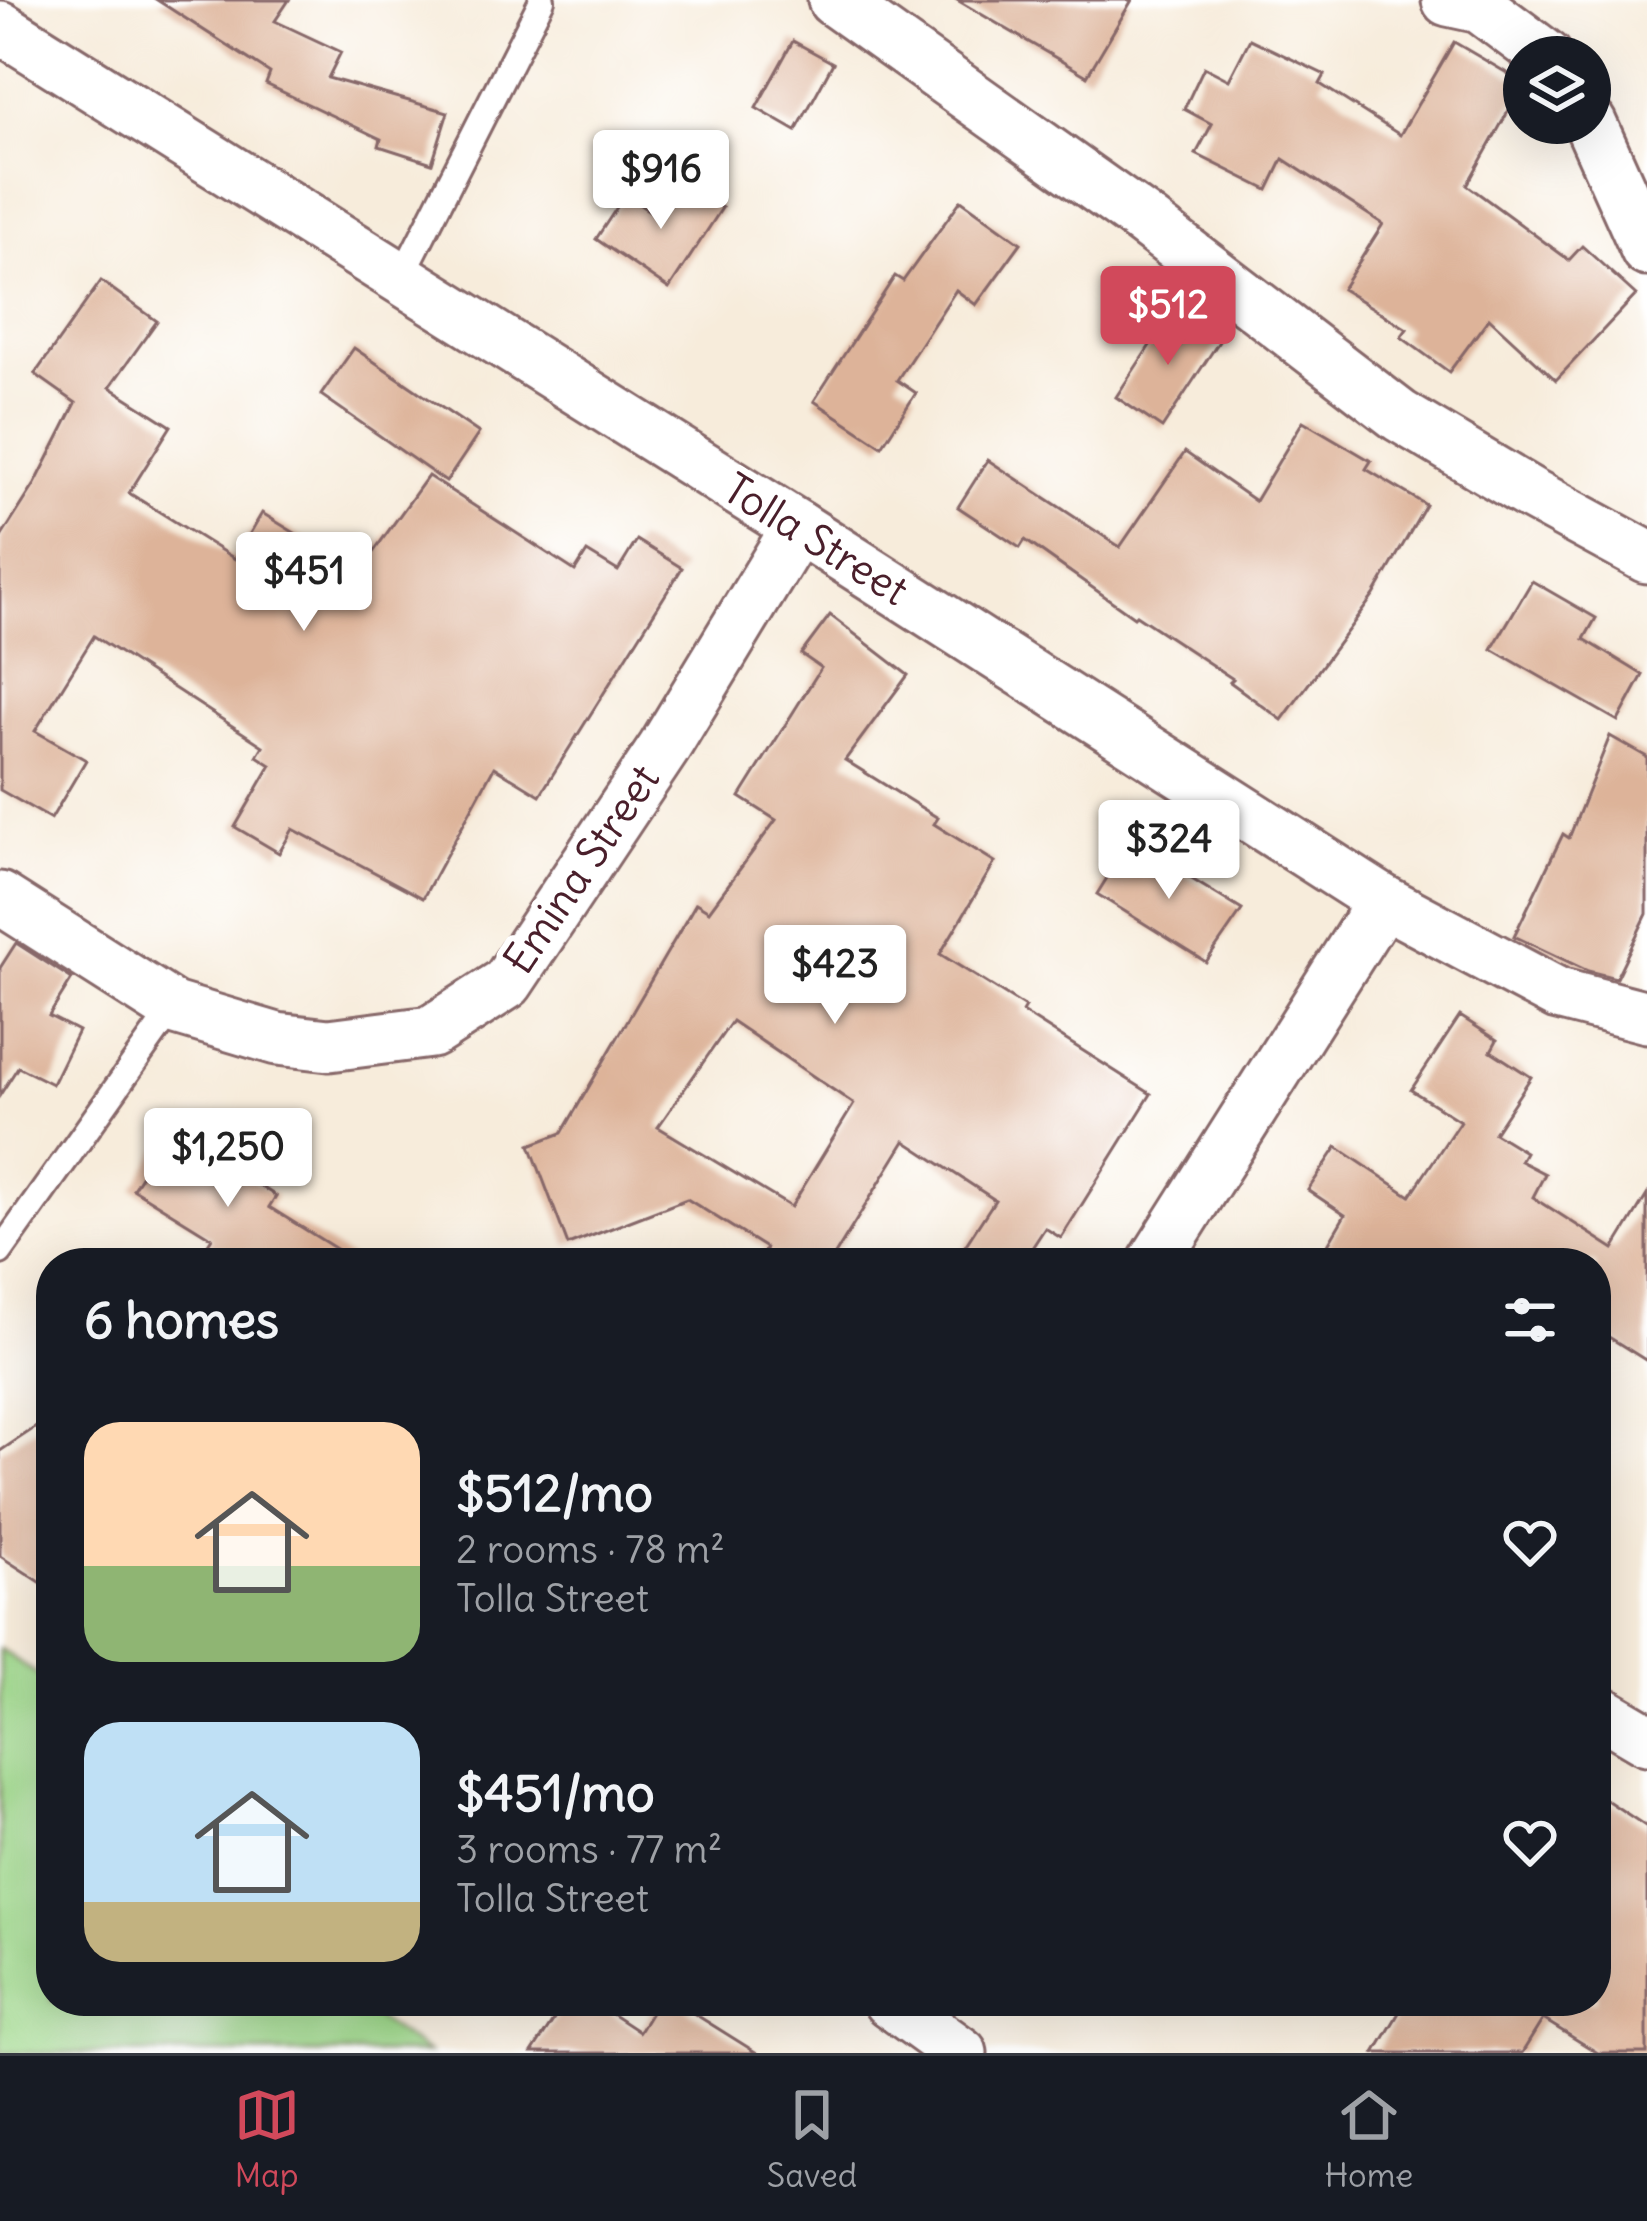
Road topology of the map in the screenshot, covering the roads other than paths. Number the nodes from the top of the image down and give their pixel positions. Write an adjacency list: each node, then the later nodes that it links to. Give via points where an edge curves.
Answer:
1 (542, 0): 8 (lane)
2 (834, 0): 10 (street, via 1141,218 1400,416)
3 (1448, 0): 5 (street, via 1480,8)
4 (0, 27): 8 (street, Tolla Street)
5 (1518, 36)
6 (1599, 144): 7 (street)
7 (1647, 250)
8 (400, 280): 9 (street, Tolla Street)
9 (798, 527): 12 (street, Tolla Street); 13 (street, Emina Street, via 664,748 507,982 431,1032 329,1045 277,1040)
10 (1647, 557)
11 (0, 898): 13 (street, Emina Street)
12 (1383, 901): 14 (street, Tolla Street, via 1558,994); 15 (street)
13 (173, 1008): 16 (lane)
14 (1647, 1017)
15 (1163, 1248)
16 (0, 1252)
17 (1611, 1718): 18 (street)
18 (1647, 1739)
19 (910, 2016): 20 (street)
20 (961, 2053)

